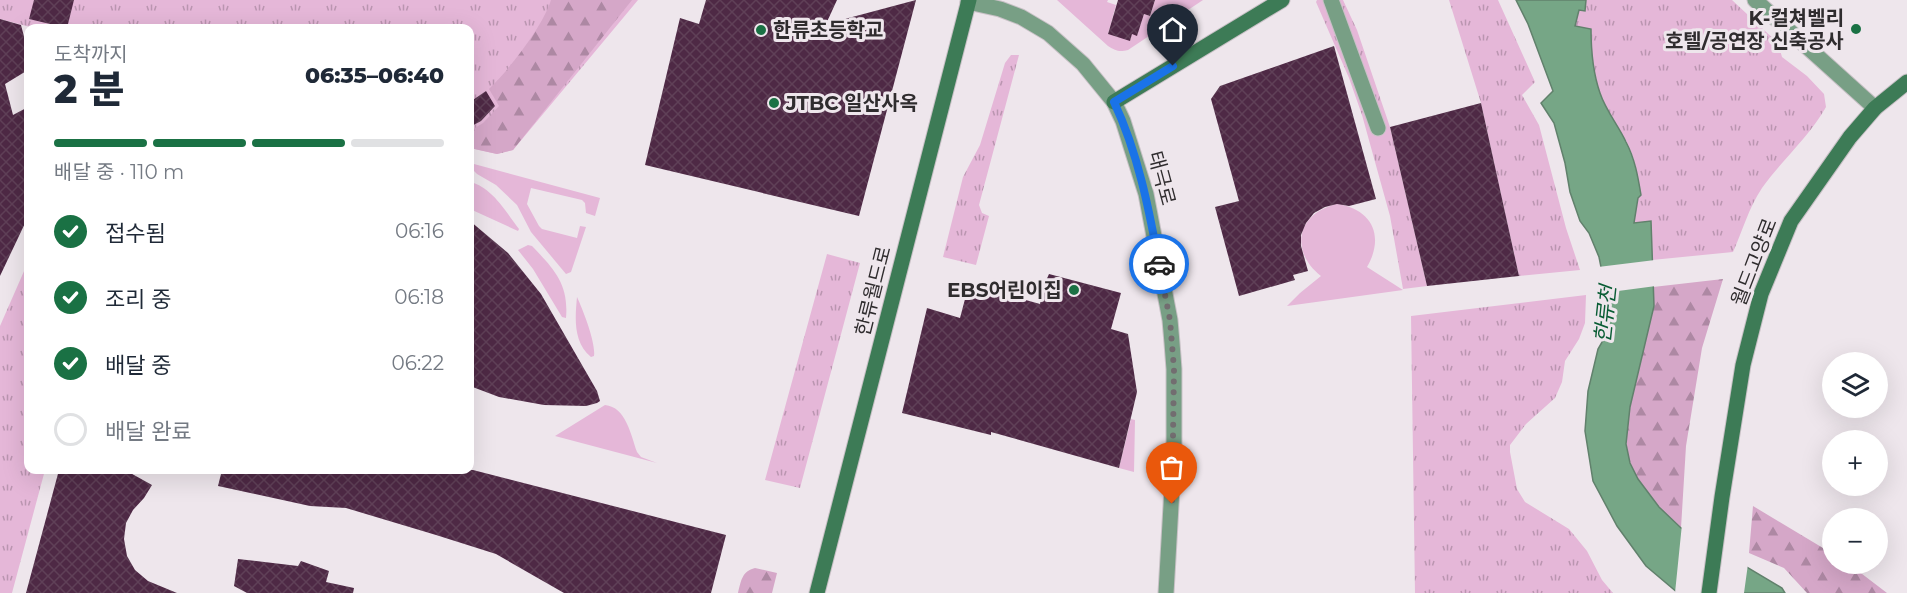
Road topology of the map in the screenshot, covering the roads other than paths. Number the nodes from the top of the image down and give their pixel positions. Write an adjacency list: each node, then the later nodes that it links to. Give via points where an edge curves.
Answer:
1 (1281, 0): 6 (main road)
2 (1331, 0): 8 (street)
3 (1755, 0): 7 (street)
4 (968, 1): 6 (street, 태극로, via 1021,17 1048,33 1083,64); 9 (main road, 한류월드로)
5 (1907, 82): 7 (main road, 월드고양로)
6 (1114, 102): 10 (street, 태극로, via 1146,194 1171,332 1174,453)
7 (1875, 108): 11 (main road, 월드고양로, via 1791,221 1761,294 1743,365)
8 (1378, 128)
9 (817, 593)
10 (1166, 593)
11 (1709, 593)

